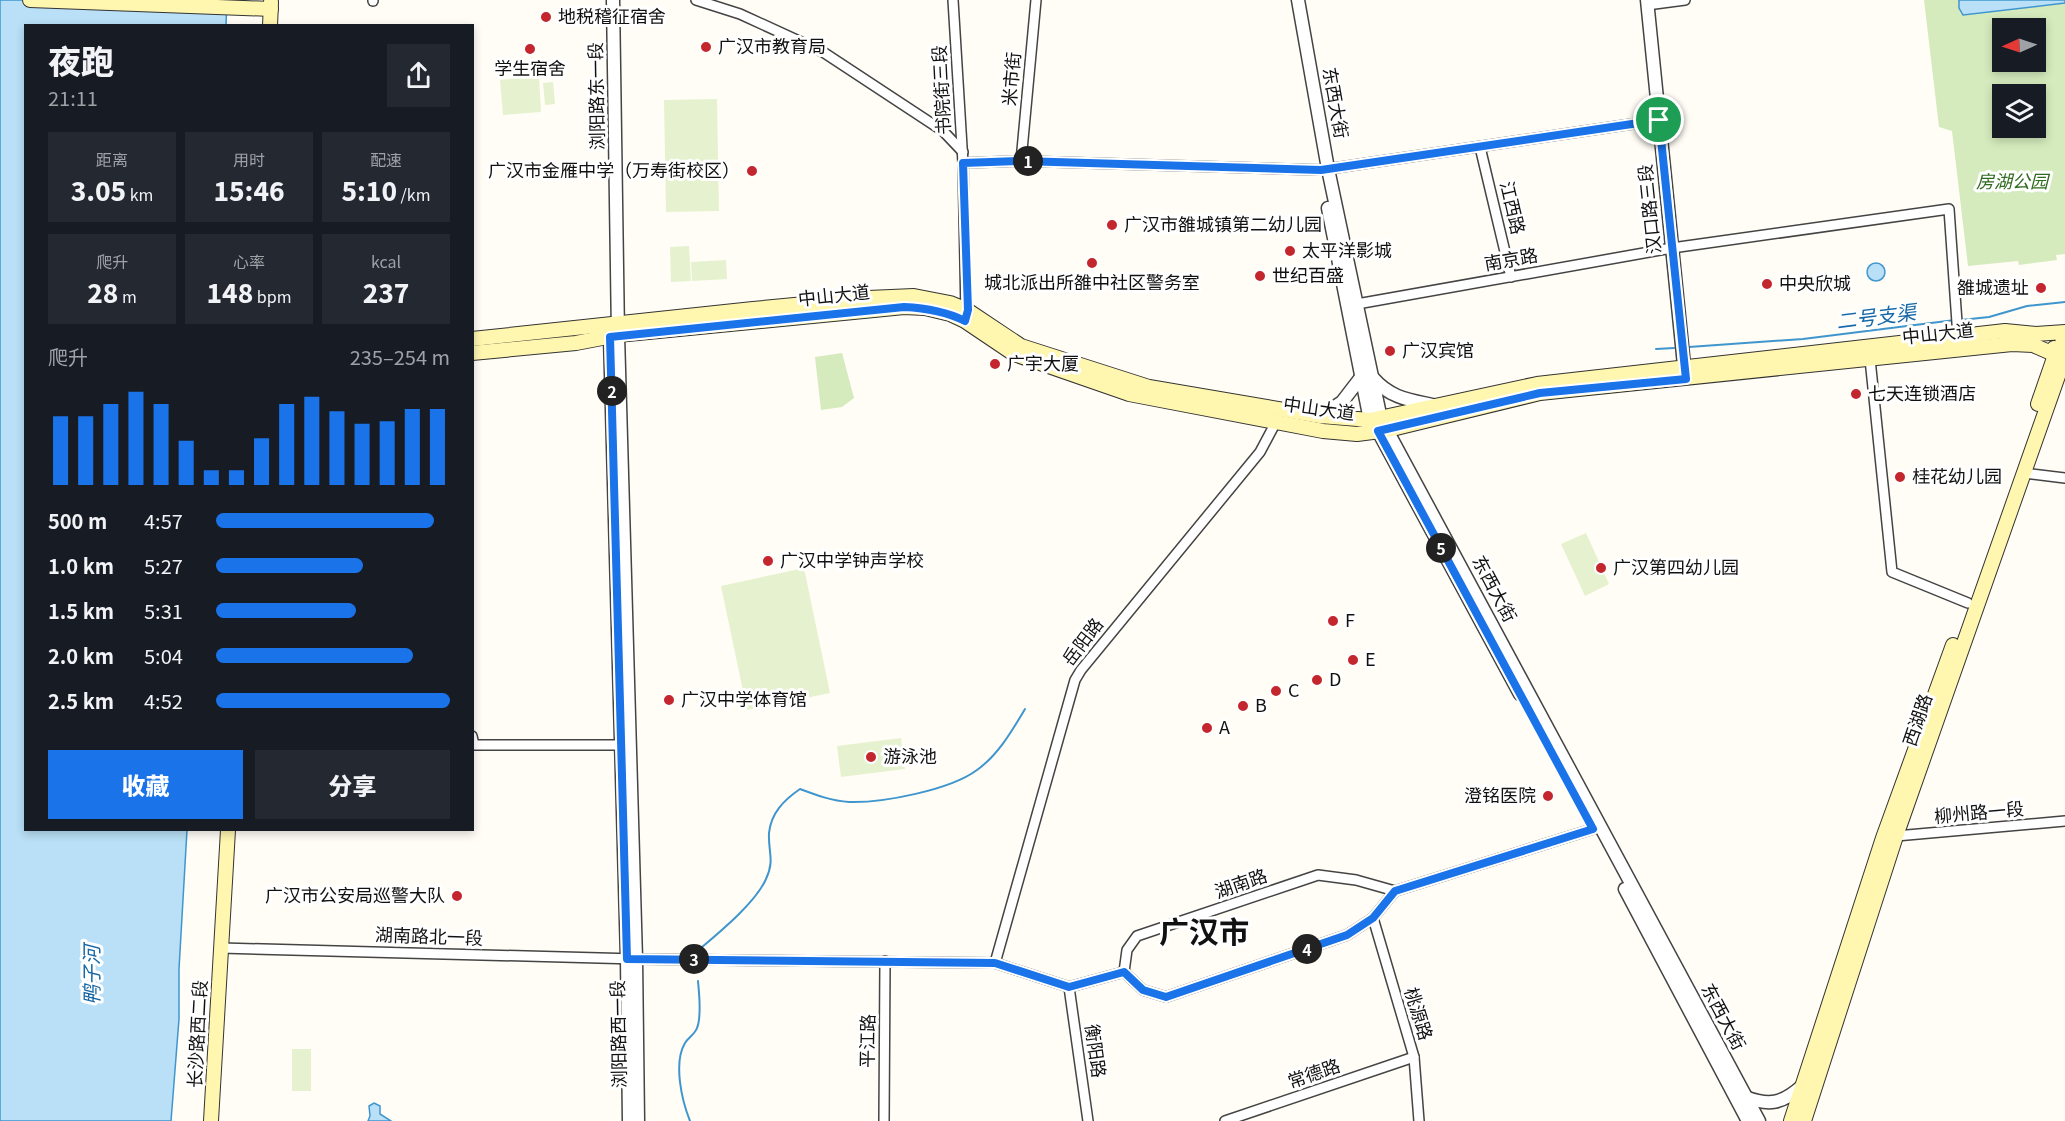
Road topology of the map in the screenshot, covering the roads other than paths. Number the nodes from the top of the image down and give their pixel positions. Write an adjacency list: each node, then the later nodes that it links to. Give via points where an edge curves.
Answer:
1 (30, 0): 10 (main road, via 249,7)
2 (613, 0): 23 (street, 浏阳路东一段)
3 (696, 0): 14 (street, via 740,14 823,52 942,131)
4 (954, 0): 14 (street, 书院街三段)
5 (1036, 0): 15 (street, 米市街)
6 (1290, 0): 17 (street, 东西大街)
7 (1298, 0): 17 (street, 东西大街)
8 (1685, 0): 9 (street)
9 (1647, 2): 12 (street, 汉口路三段)
10 (271, 4): 11 (main road)
11 (270, 24)
12 (1659, 120): 13 (street); 18 (street, 汉口路三段)
13 (1480, 147): 17 (street); 19 (street, 江西路)
14 (963, 152): 16 (street, 书院街三段)
15 (1021, 161): 16 (street); 17 (street)
16 (963, 163): 21 (street, 书院街三段)
17 (1324, 170): 20 (street, 东西大街); 30 (street, 东西大街)
18 (1672, 248): 19 (street, 南京路); 22 (street, 南京路, via 1949,209); 29 (street, 汉口路三段)
19 (1511, 277): 20 (street, 南京路)
20 (1357, 304): 30 (street, 东西大街)
21 (966, 316): 23 (main road, 中山大道, via 904,307); 32 (main road, 中山大道, via 1021,346 1095,372 1149,387); 33 (main road, 中山大道, via 1014,354 1129,394)
22 (1957, 326): 24 (main road, 中山大道); 29 (main road, 中山大道)
23 (616, 331): 25 (main road, via 575,329); 26 (main road, via 576,343); 39 (street, 浏阳路西一段)
24 (2060, 333): 27 (main road, 西湖路)
25 (474, 339)
26 (474, 353)
27 (2061, 358): 28 (main road, 中山大道, via 2025,344); 35 (main road, 西湖路); 37 (main road, 西湖路)
28 (1870, 359): 29 (main road, 中山大道); 37 (street, via 1892,572)
29 (1685, 373): 31 (main road, 中山大道, via 1537,384); 34 (main road, 中山大道, via 1540,393)
30 (1367, 376): 31 (street, via 1394,396); 32 (street, via 1342,402); 34 (street, 东西大街)
31 (1439, 406): 34 (main road, 中山大道)
32 (1320, 416): 34 (main road, 中山大道)
33 (1276, 422): 34 (main road, 中山大道, via 1357,434); 49 (street, 岳阳路, via 1260,452 1075,680)
34 (1379, 425): 41 (street, 东西大街); 54 (street, 东西大街)
35 (2024, 473): 36 (street); 43 (main road, 西湖路)
36 (2065, 478)
37 (1968, 603): 53 (main road, 西湖路, via 1883,838)
38 (474, 742): 39 (street)
39 (625, 745): 47 (street, 浏阳路西一段)
40 (2065, 821): 43 (street, 柳州路一段)
41 (1593, 829): 44 (street); 62 (street, 东西大街)
42 (228, 831): 46 (main road, 长沙路西二段)
43 (1896, 836): 65 (main road, 西湖路)
44 (1395, 891): 45 (street); 50 (street, 湖南路, via 1318,875 1137,936 1127,950)
45 (1373, 918): 50 (street, via 1347,935 1166,997 1143,990); 52 (street, 桃源路)
46 (221, 948): 47 (street, 湖南路北一段); 55 (main road, 长沙路西二段)
47 (631, 959): 48 (street); 56 (street); 57 (street, 浏阳路西一段)
48 (885, 962): 49 (street); 58 (street, 平江路)
49 (995, 963): 51 (street)
50 (1124, 972): 51 (street)
51 (1069, 987): 59 (street, 衡阳路)
52 (1414, 1057): 60 (street, 常德路); 61 (street, 桃源路)
53 (1802, 1086): 54 (street, via 1780,1101 1759,1102); 64 (main road, 西湖路)
54 (1745, 1097): 63 (street, 东西大街)
55 (211, 1121)
56 (629, 1121)
57 (638, 1121)
58 (884, 1121)
59 (1088, 1121)
60 (1225, 1121)
61 (1419, 1121)
62 (1748, 1121)
63 (1759, 1121)
64 (1791, 1121)
65 (1804, 1121)

